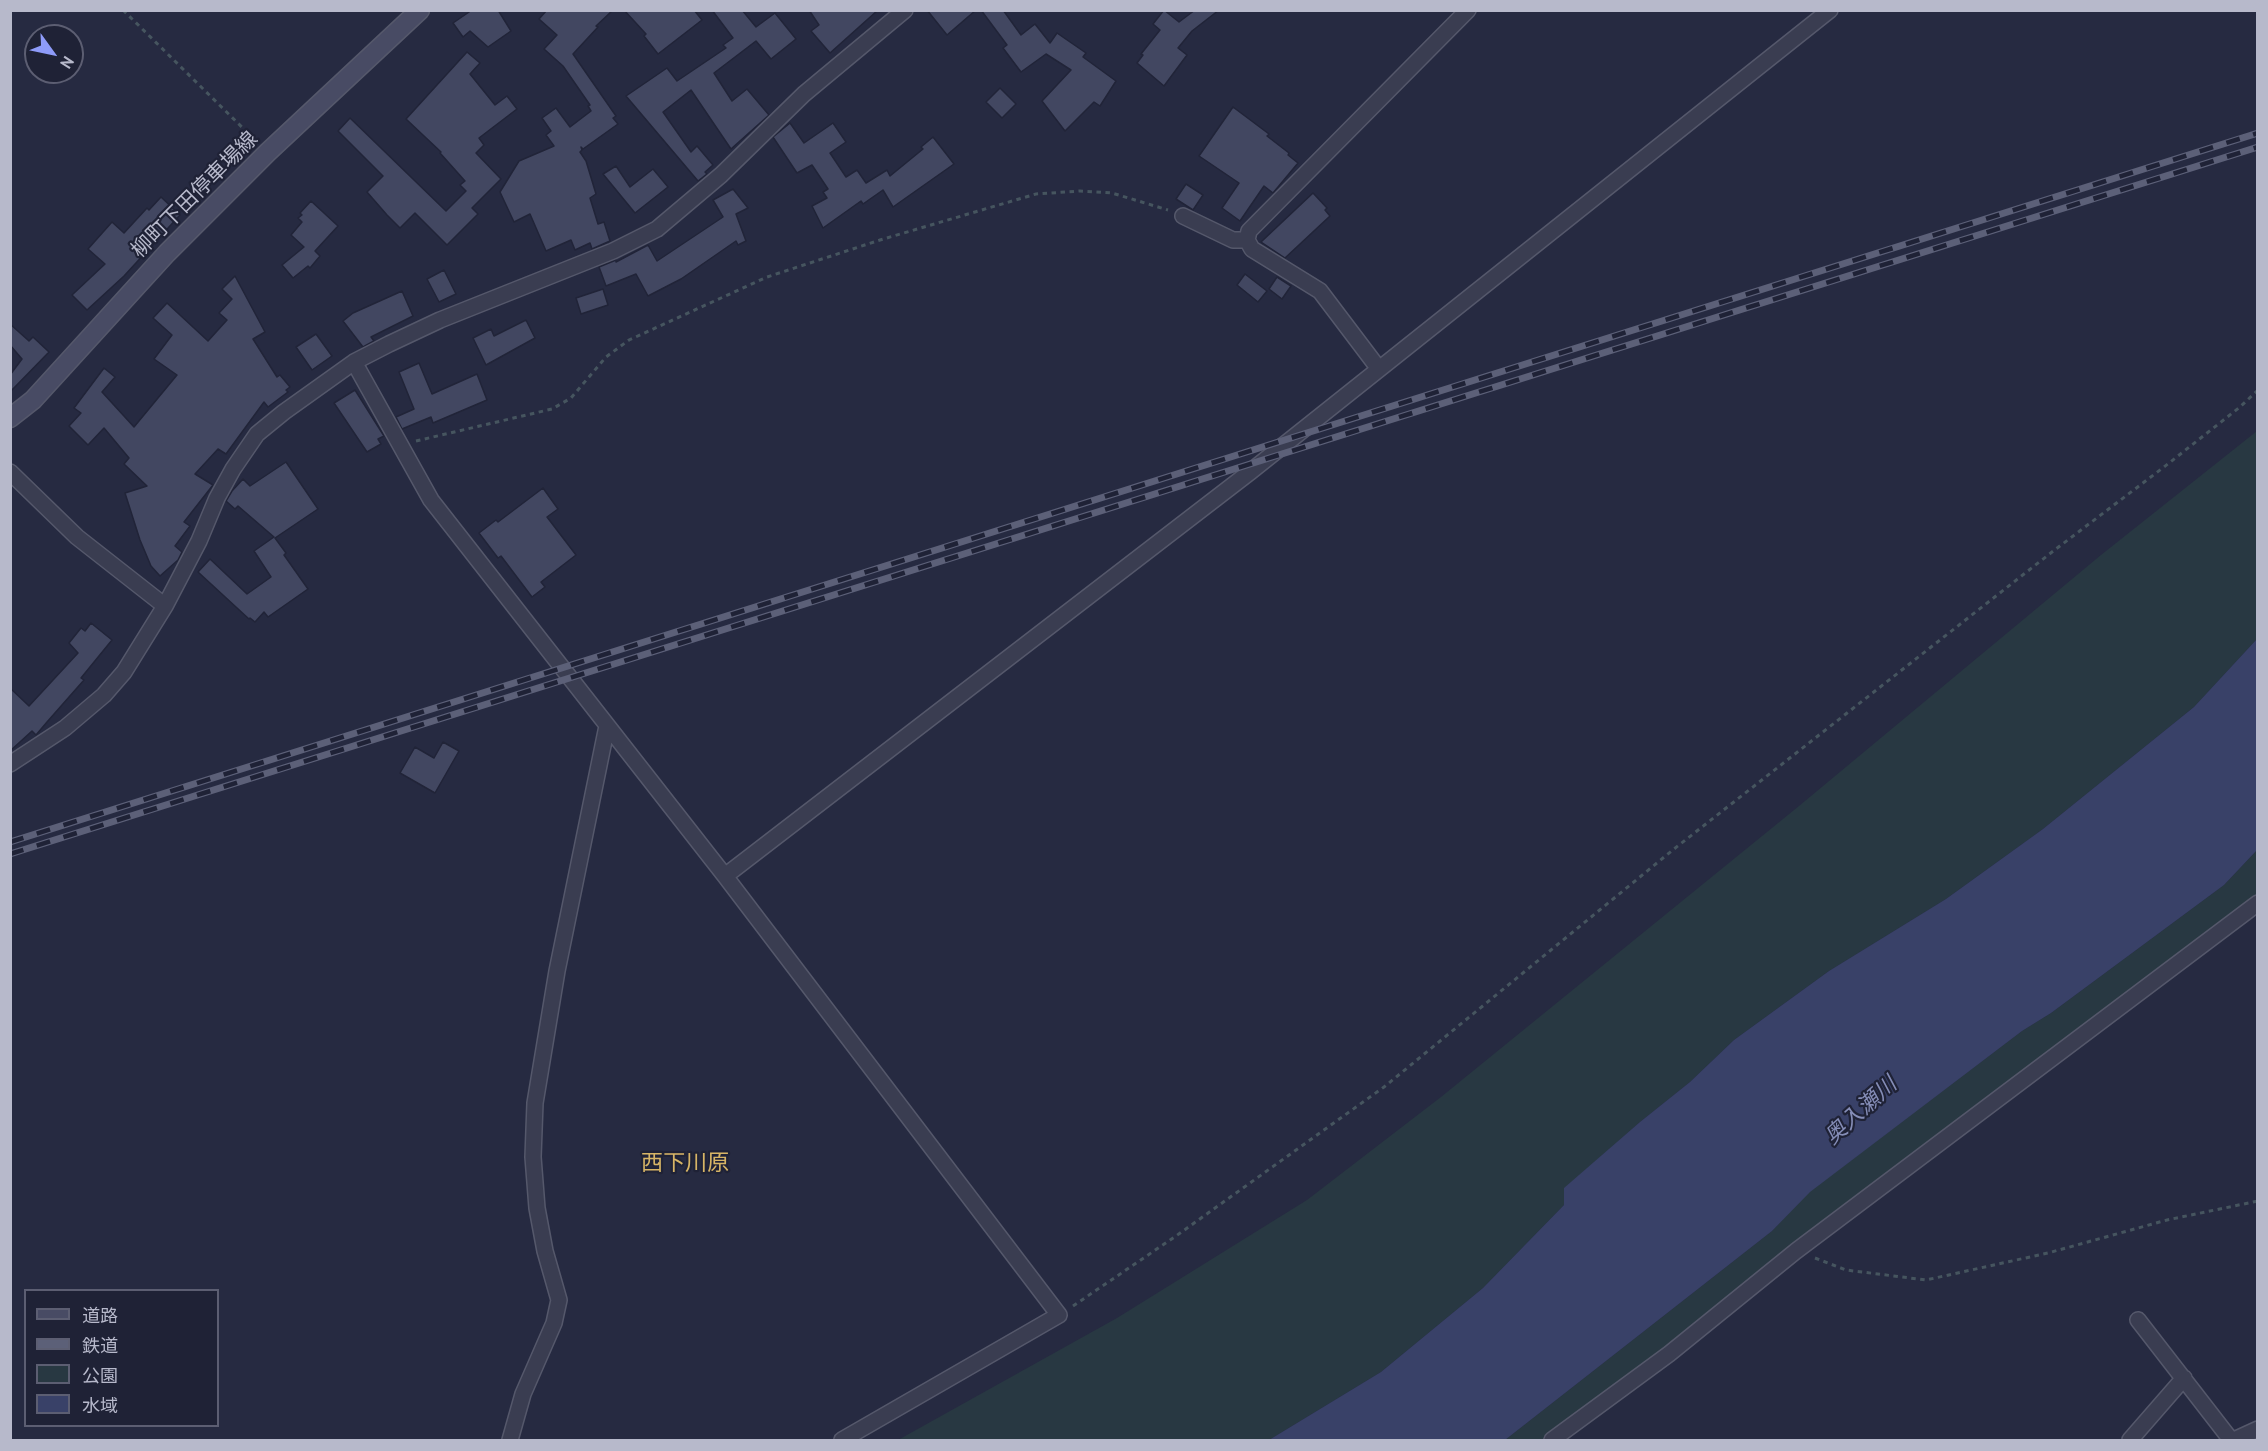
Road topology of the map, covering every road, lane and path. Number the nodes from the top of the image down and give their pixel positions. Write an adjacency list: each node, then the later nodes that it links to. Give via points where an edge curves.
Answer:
1 (123, 10): 6 (path)
2 (420, 10): 6 (main road, 柳町下田停車場線)
3 (905, 10): 9 (street, via 804,94 721,175 657,229 561,273 440,320)
4 (1468, 10): 8 (street, via 1249,231)
5 (1830, 10): 10 (street)
6 (268, 152): 12 (main road, 柳町下田停車場線, via 167,254 33,400)
7 (1183, 216): 8 (street, via 1233,240); 13 (path, via 1112,192 1080,190 1036,194 986,208 767,277 629,340 606,357 571,398 552,410)
8 (1247, 240): 10 (street, via 1252,249 1320,291)
9 (354, 362): 13 (street); 15 (street, via 257,434 217,498)
10 (1379, 369): 18 (street)
11 (2258, 390): 22 (path, via 1674,849 1384,1087)
12 (10, 418)
13 (399, 445): 16 (street, via 431,500)
14 (10, 472): 15 (street, via 77,537)
15 (165, 606): 17 (street, via 140,650 104,695 65,728)
16 (607, 726): 18 (street); 26 (street, via 557,971 535,1103 533,1157 537,1208 544,1251 559,1300)
17 (10, 764)
18 (726, 876): 22 (street)
19 (2258, 903): 21 (street)
20 (2258, 1201): 21 (path, via 1926,1280 1846,1270)
21 (1796, 1251): 28 (street, via 1669,1354)
22 (1059, 1316): 27 (street)
23 (2138, 1320): 24 (street)
24 (2184, 1378): 29 (street); 30 (street)
25 (2258, 1430): 30 (street)
26 (510, 1440)
27 (842, 1440)
28 (1552, 1440)
29 (2130, 1440)
30 (2233, 1440)

